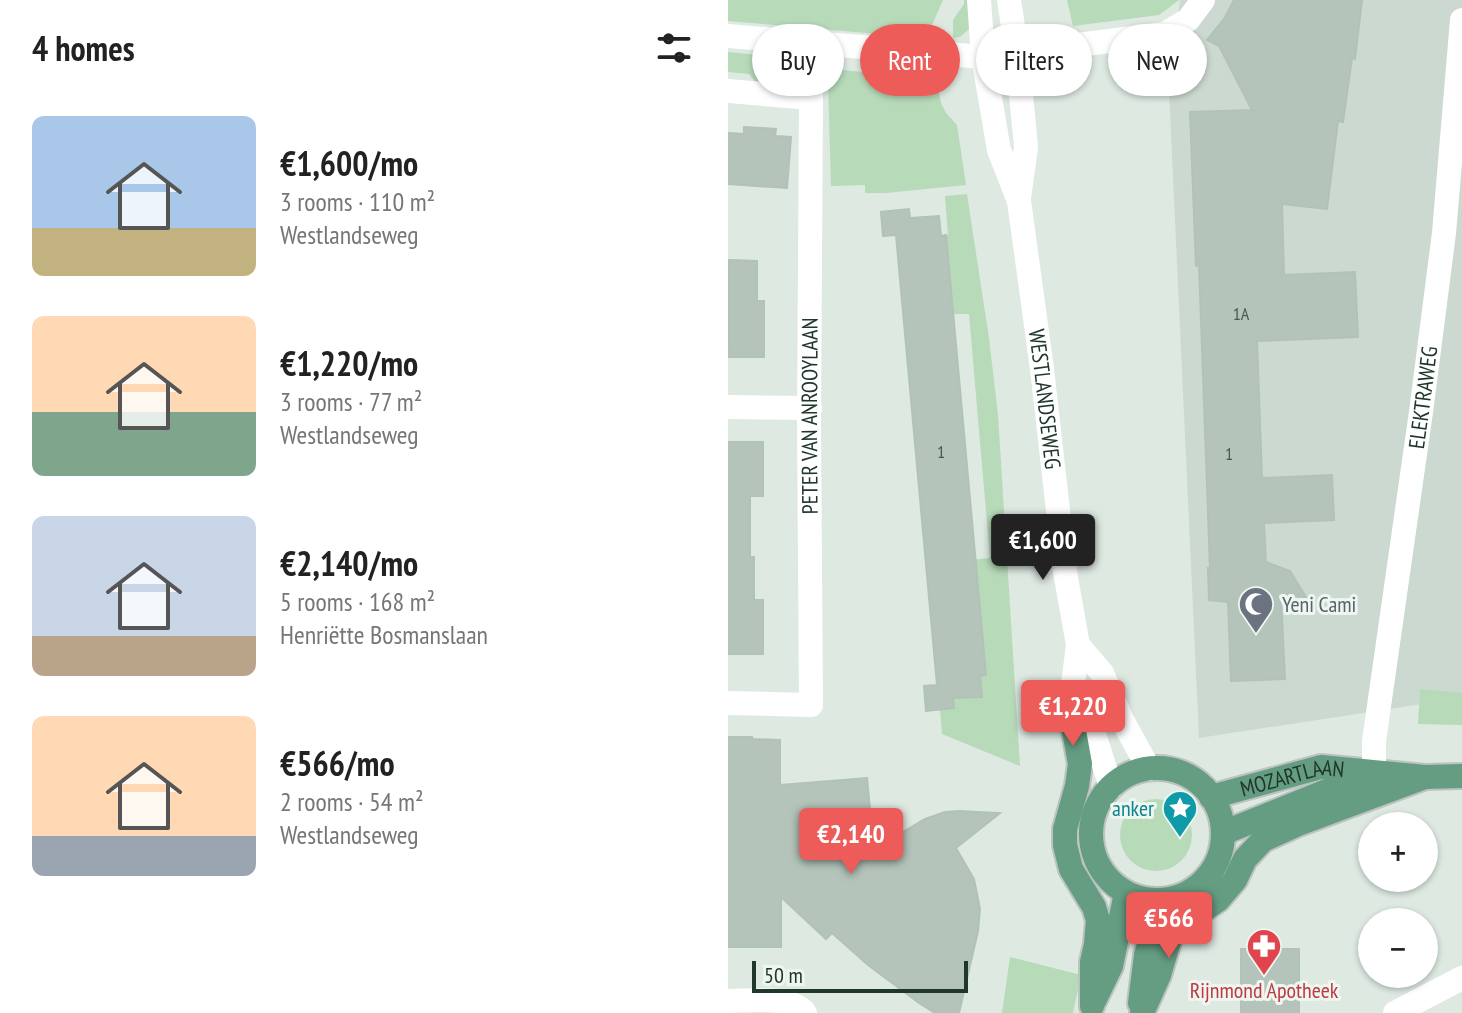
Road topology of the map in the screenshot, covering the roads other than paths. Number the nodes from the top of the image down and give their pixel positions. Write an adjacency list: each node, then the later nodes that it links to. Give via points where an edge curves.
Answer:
1 (979, 0): 5 (street, WESTLANDSEWEG)
2 (1009, 0): 6 (street, WESTLANDSEWEG)
3 (1203, 0): 9 (street, via 1188,20 1164,34)
4 (1462, 20): 12 (street, ELEKTRAWEG)
5 (981, 24)
6 (1013, 24)
7 (728, 36): 8 (street)
8 (752, 38)
9 (1092, 43)
10 (844, 45): 11 (street)
11 (976, 56)
12 (1460, 74): 24 (street, ELEKTRAWEG)
13 (728, 91): 16 (street)
14 (990, 96): 17 (street, WESTLANDSEWEG, via 999,150)
15 (1021, 96): 17 (street, WESTLANDSEWEG, via 1026,147)
16 (811, 98): 19 (street, PETER VAN ANROOYLAAN)
17 (1019, 201): 20 (street, WESTLANDSEWEG)
18 (728, 407): 19 (street)
19 (810, 408): 22 (street, PETER VAN ANROOYLAAN, via 811,705)
20 (1078, 645): 21 (street, WESTLANDSEWEG); 23 (street, WESTLANDSEWEG, via 1102,673)
21 (1072, 692): 27 (street, via 1093,731); 34 (main road, via 1080,764 1065,845 1071,869 1098,920)
22 (728, 703)
23 (1149, 769): 27 (main road, via 1129,774); 28 (main road, via 1184,774)
24 (1374, 772): 26 (main road, MOZARTLAAN); 28 (main road, MOZARTLAAN, via 1321,767); 29 (main road, MOZARTLAAN)
25 (1462, 776): 26 (main road, MOZARTLAAN)
26 (1425, 777): 37 (main road, via 1263,840 1218,900 1170,938)
27 (1111, 787): 30 (main road, via 1094,813 1091,844 1103,872)
28 (1211, 797): 29 (main road)
29 (1223, 833): 31 (main road, via 1218,859 1203,882)
30 (1126, 893): 31 (main road); 34 (main road, via 1111,966)
31 (1162, 900): 37 (main road, via 1144,963)
32 (1462, 978): 35 (street)
33 (728, 1001): 36 (street, via 786,1001)
34 (1091, 1010)
35 (1399, 1011)
36 (805, 1013)
37 (1140, 1013)

